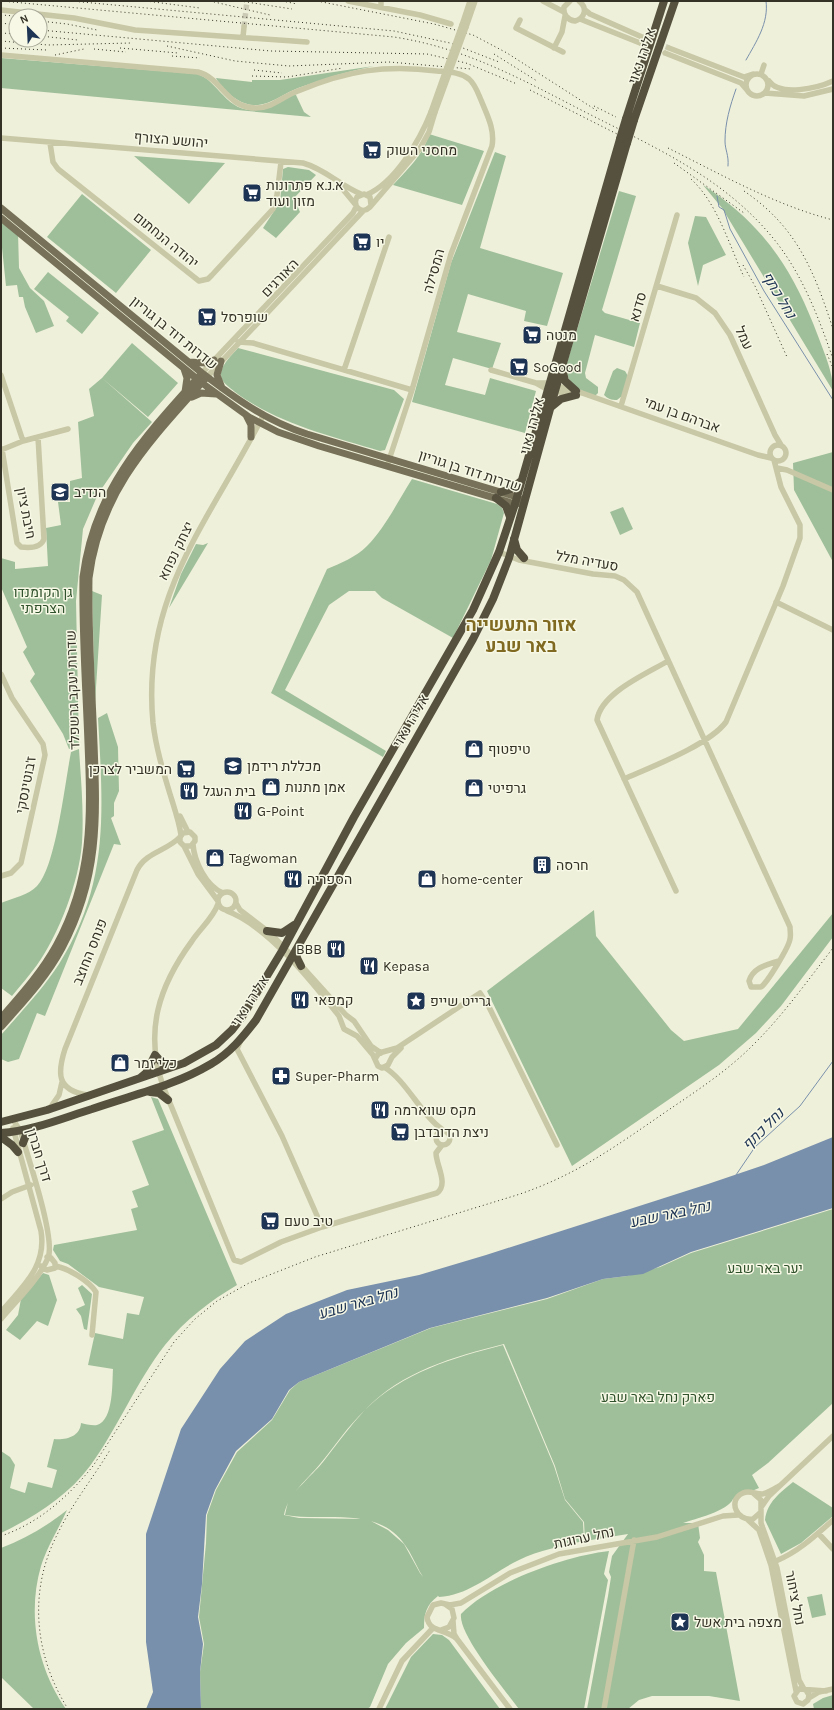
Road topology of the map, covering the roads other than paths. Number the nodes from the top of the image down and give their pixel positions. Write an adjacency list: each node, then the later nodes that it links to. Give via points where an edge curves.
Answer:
1 (348, 1): 11 (street)
2 (466, 1): 18 (street)
3 (470, 1): 18 (street)
4 (475, 1): 18 (street)
5 (479, 1): 18 (street)
6 (543, 1): 14 (street)
7 (664, 1): 39 (highway, אליהו נאוי)
8 (675, 1): 39 (highway, אליהו נאוי)
9 (566, 2): 14 (street)
10 (580, 2): 13 (street)
11 (378, 4): 17 (street)
12 (1, 10): 21 (street, via 74,18 129,29)
13 (584, 10): 16 (street); 22 (street)
14 (565, 14): 16 (street); 20 (street)
15 (520, 20): 25 (street, via 516,28)
16 (577, 20): 20 (street); 24 (street)
17 (451, 24)
18 (465, 24): 38 (street, bridge)
19 (244, 27): 21 (street)
20 (562, 32): 25 (street)
21 (243, 37): 23 (street)
22 (642, 37)
23 (307, 42)
24 (640, 43)
25 (554, 48): 27 (street)
26 (669, 48): 31 (street, via 744,77)
27 (563, 52)
28 (665, 54): 36 (street, via 741,83)
29 (1, 55): 66 (street, המסילה, via 200,72 235,102 252,108 271,105 297,91 349,74 384,68 411,67 467,78 474,85 491,125 492,146 451,254)
30 (764, 65): 32 (street)
31 (753, 74): 32 (street); 36 (street, via 746,83)
32 (761, 74): 34 (street)
33 (833, 80): 34 (street, via 803,90 776,87)
34 (768, 81): 37 (street, via 769,88)
35 (833, 89): 37 (street, via 804,96)
36 (747, 90): 37 (street, via 755,96)
37 (765, 93)
38 (433, 112): 45 (street, via 408,157 381,186); 46 (street, via 429,132 419,150)
39 (630, 120): 41 (highway, bridge)
40 (1, 138): 42 (street, יהושע הצורף)
41 (624, 141): 59 (highway, אליהו נאוי); 64 (highway, אליהו נאוי)
42 (50, 143): 43 (street, יהושע הצורף); 43 (street, יהודה הנחתום, via 53,162 58,169 199,281 208,279 273,209)
43 (281, 162): 44 (street, יהושע הצורף, via 309,165)
44 (335, 181): 45 (street, יהושע הצורף); 47 (street, יהושע הצורף)
45 (364, 194): 46 (street, via 370,198); 47 (street, via 356,199)
46 (372, 205): 49 (street)
47 (356, 206): 49 (street); 57 (street, האורגים, via 353,213)
48 (1, 208): 58 (main road, שדרות דוד בן גוריון)
49 (363, 211): 54 (street, האורגים)
50 (677, 215): 53 (street, סדנא)
51 (1, 218): 58 (main road, שדרות דוד בן גוריון)
52 (389, 237): 60 (street)
53 (657, 286): 70 (street, סדנא); 75 (street, עמל, via 696,298 716,313 730,336)
54 (247, 332): 55 (street, האורגים); 56 (street)
55 (238, 342): 56 (street); 57 (street, האורגים)
56 (253, 343): 60 (street)
57 (218, 361): 58 (main road); 63 (street, האורגים); 65 (main road, via 217,375)
58 (185, 364): 63 (main road, שדרות דוד בן גוריון); 69 (main road)
59 (562, 367): 64 (highway, אליהו נאוי); 67 (highway, via 566,381)
60 (344, 370): 66 (street)
61 (491, 370): 64 (street, אברהם בן עמי)
62 (1, 375): 78 (street)
63 (202, 378): 65 (main road, שדרות דוד בן גוריון); 68 (main road, שדרות דוד בן גוריון); 69 (main road, שדרות יעקב גרשפלד)
64 (552, 387): 67 (street, אברהם בן עמי); 71 (highway, אליהו נאוי); 88 (highway, אליהו נאוי)
65 (224, 390): 73 (main road, שדרות דוד בן גוריון)
66 (412, 390): 86 (street, המסילה)
67 (576, 393): 70 (street, אברהם בן עמי); 71 (highway, via 561,399)
68 (216, 394): 69 (main road, via 201,393); 72 (main road, שדרות דוד בן גוריון)
69 (186, 397): 124 (main road, שדרות יעקב גרשפלד, via 122,469 99,511 89,540 82,588 90,813 85,866 71,913 56,946 35,978); 128 (main road, שדרות יעקב גרשפלד, via 127,472 105,513 95,542 89,588 96,813 91,867 77,916 62,949 40,982)
70 (621, 406): 83 (street, אברהם בן עמי)
71 (550, 409): 92 (highway, אליהו נאוי)
72 (246, 415): 73 (main road, שדרות דוד בן גוריון); 77 (main road)
73 (261, 419): 77 (street, יצחק נפחא); 86 (main road, שדרות דוד בן גוריון)
74 (68, 429): 76 (street)
75 (775, 436): 79 (street, עמל); 80 (street, עמל)
76 (38, 437): 78 (street); 81 (street, חיבת ציון, via 44,540 38,546 21,547 17,543)
77 (252, 437): 103 (street, יצחק נפחא, via 192,541 169,593 161,616 155,648)
78 (23, 442): 81 (street)
79 (781, 445): 80 (street); 85 (street, via 787,452)
80 (774, 446): 82 (street)
81 (2, 450)
82 (770, 451): 83 (street); 84 (street)
83 (758, 455): 84 (street, אברהם בן עמי)
84 (773, 459): 85 (street); 87 (street)
85 (782, 460): 87 (street)
86 (389, 463): 90 (main road, שדרות דוד בן גוריון)
87 (778, 470): 89 (street, via 799,475); 99 (street, via 781,487 800,525 800,538)
88 (521, 481): 90 (highway); 91 (highway, אליהו נאוי)
89 (833, 490)
90 (498, 495): 91 (main road, שדרות דוד בן גוריון); 93 (highway, via 506,506)
91 (516, 500): 92 (main road, שדרות דוד בן גוריון); 93 (highway, אליהו נאוי)
92 (524, 503): 94 (highway, אליהו נאוי)
93 (510, 518): 95 (highway, אליהו נאוי)
94 (514, 537): 96 (highway, אליהו נאוי); 97 (highway, via 517,550)
95 (499, 552): 96 (street, סעדיה מלל); 118 (highway, אליהו נאוי, via 467,621 354,817)
96 (509, 556): 97 (street, סעדיה מלל); 98 (street, סעדיה מלל); 121 (highway, אליהו נאוי, via 493,600 473,639)
97 (524, 558): 98 (street, סעדיה מלל)
98 (538, 564): 101 (street, סעדיה מלל, via 615,576 624,580 636,592)
99 (776, 602): 100 (street); 104 (street, via 726,722)
100 (833, 630)
101 (668, 661): 104 (street, סעדיה מלל); 105 (street, via 618,691 598,712 598,724)
102 (1, 674): 111 (street, ז'בוטינסקי, via 15,703 43,744 45,755 21,863 11,873)
103 (153, 710): 106 (street, יצחק נפחא, via 164,765 181,820); 107 (street, יצחק נפחא, via 157,746)
104 (705, 741): 105 (street); 122 (street, סעדיה מלל, via 790,927 791,938)
105 (624, 780): 112 (street)
106 (188, 832): 107 (street); 108 (street, via 195,837)
107 (180, 836): 109 (street); 110 (street, פנחס החוצב)
108 (193, 844): 109 (street, via 189,847); 113 (street, via 202,872 215,888)
109 (183, 845): 110 (street, פנחס החוצב); 114 (street, via 198,874)
110 (167, 847): 139 (street, פנחס החוצב, via 147,857 136,870 65,1049 60,1066)
111 (1, 876)
112 (676, 891)
113 (223, 893): 114 (street); 115 (street, via 233,894)
114 (218, 902): 116 (street); 117 (street)
115 (236, 904): 116 (street, via 233,909); 119 (street)
116 (225, 910): 117 (street); 120 (street, via 253,925)
117 (212, 916): 133 (street, via 184,952 164,987 156,1022)
118 (297, 922): 119 (highway, via 282,933); 120 (highway, אליהו נאוי)
119 (268, 931): 120 (street)
120 (283, 948): 121 (street); 136 (highway, אליהו נאוי, via 250,1005 232,1030 216,1045)
121 (291, 959): 123 (highway, via 297,958); 123 (highway, via 292,967); 130 (highway, אליהו נאוי, via 256,1020)
122 (778, 961): 122 (street, סעדיה מלל, via 753,973 749,981 752,987 764,985)
123 (300, 967): 125 (street); 126 (street)
124 (1, 1018)
125 (350, 1018): 126 (street); 127 (street)
126 (343, 1023): 129 (street, via 344,1029)
127 (356, 1025): 129 (street); 132 (street, via 371,1046)
128 (1, 1027)
129 (350, 1032): 134 (street, via 357,1036)
130 (242, 1038): 140 (highway, אליהו נאוי, via 224,1056); 162 (street, via 237,1049 282,1136)
131 (408, 1041): 132 (street); 135 (street); 157 (street, via 480,993)
132 (382, 1053): 134 (street); 135 (street, via 388,1055)
133 (155, 1055): 136 (highway, via 167,1065); 137 (street); 138 (highway, via 146,1073)
134 (375, 1059): 135 (street, via 376,1065)
135 (388, 1064): 146 (street, via 397,1080)
136 (181, 1065): 137 (highway, אליהו נאוי)
137 (158, 1073): 138 (highway, אליהו נאוי); 141 (street)
138 (139, 1079): 143 (highway, אליהו נאוי)
139 (62, 1082): 143 (street, via 70,1091); 145 (street, פנחס החוצב, via 59,1095)
140 (175, 1082): 141 (highway, אליהו נאוי); 144 (highway, via 169,1091)
141 (163, 1086): 142 (highway, אליהו נאוי); 144 (street)
142 (144, 1092): 144 (highway, via 154,1091); 149 (highway, אליהו נאוי)
143 (89, 1096): 145 (highway, אליהו נאוי)
144 (168, 1100): 162 (street, via 232,1257 237,1262)
145 (48, 1110): 147 (highway, אליהו נאוי)
146 (427, 1115): 150 (street); 153 (street)
147 (13, 1120): 148 (highway, אליהו נאוי); 151 (street, דרך חברון)
148 (1, 1122)
149 (35, 1127): 151 (highway, אליהו נאוי); 155 (highway, via 26,1135)
150 (443, 1130): 153 (street); 156 (street, via 450,1136 448,1143)
151 (17, 1131): 152 (highway, אליהו נאוי); 155 (street, דרך חברון); 158 (street, דרך חברון)
152 (1, 1133)
153 (437, 1134): 156 (street, via 436,1140)
154 (1, 1137): 158 (highway, via 12,1144)
155 (23, 1143): 159 (street, דרך חברון)
156 (442, 1145): 162 (street, via 436,1153 442,1183 439,1192)
157 (557, 1145)
158 (18, 1152): 160 (street, דרך חברון)
159 (35, 1183): 160 (street); 163 (street, דרך חברון, via 49,1238)
160 (28, 1185): 161 (street); 164 (street, דרך חברון, via 42,1239)
161 (1, 1199)
162 (322, 1227)
163 (49, 1257): 164 (street); 165 (street); 166 (street)
164 (40, 1260): 166 (street); 167 (street, דרך חברון, via 35,1271)
165 (56, 1266): 166 (street, via 51,1270); 169 (street, via 69,1270 96,1292)
166 (42, 1268): 168 (street)
167 (1, 1312)
168 (1, 1319)
169 (92, 1335)
170 (833, 1436): 171 (street)
171 (779, 1486): 172 (street, via 765,1493); 174 (street, via 766,1499)
172 (753, 1493): 173 (street, via 742,1494); 174 (street, via 760,1498)
173 (735, 1503): 175 (street); 176 (street, נחל ערוגות)
174 (762, 1509): 177 (street, via 756,1517); 182 (street, נחל ציחור, via 761,1523)
175 (738, 1515): 176 (street, נחל ערוגות); 177 (street)
176 (716, 1518): 180 (street, נחל ערוגות, via 669,1534)
177 (748, 1520): 191 (street, נחל ציחור, via 758,1530 770,1559)
178 (833, 1520): 179 (street)
179 (818, 1533): 181 (street); 182 (street, via 795,1551)
180 (634, 1540): 183 (street, נחל ערוגות, via 575,1550 543,1560 499,1580); 197 (street)
181 (833, 1548)
182 (776, 1561): 190 (street, נחל ציחור, via 798,1676)
183 (465, 1601): 184 (street, נחל ערוגות); 185 (street, נחל ערוגות, via 458,1608)
184 (445, 1604): 185 (street, via 452,1609); 186 (street, via 432,1605 427,1612 427,1621)
185 (454, 1619): 187 (street, via 449,1627); 188 (street, via 454,1634)
186 (432, 1628): 187 (street); 195 (street, via 402,1661)
187 (441, 1630): 188 (street)
188 (457, 1640): 196 (street)
189 (833, 1689): 192 (street)
190 (805, 1690): 191 (street); 192 (street); 193 (street, נחל ציחור)
191 (796, 1691): 194 (street, נחל ציחור, via 794,1698)
192 (826, 1691): 193 (street)
193 (807, 1700): 194 (street); 198 (street)
194 (799, 1706)
195 (379, 1709)
196 (510, 1709)
197 (604, 1709)
198 (805, 1709)

